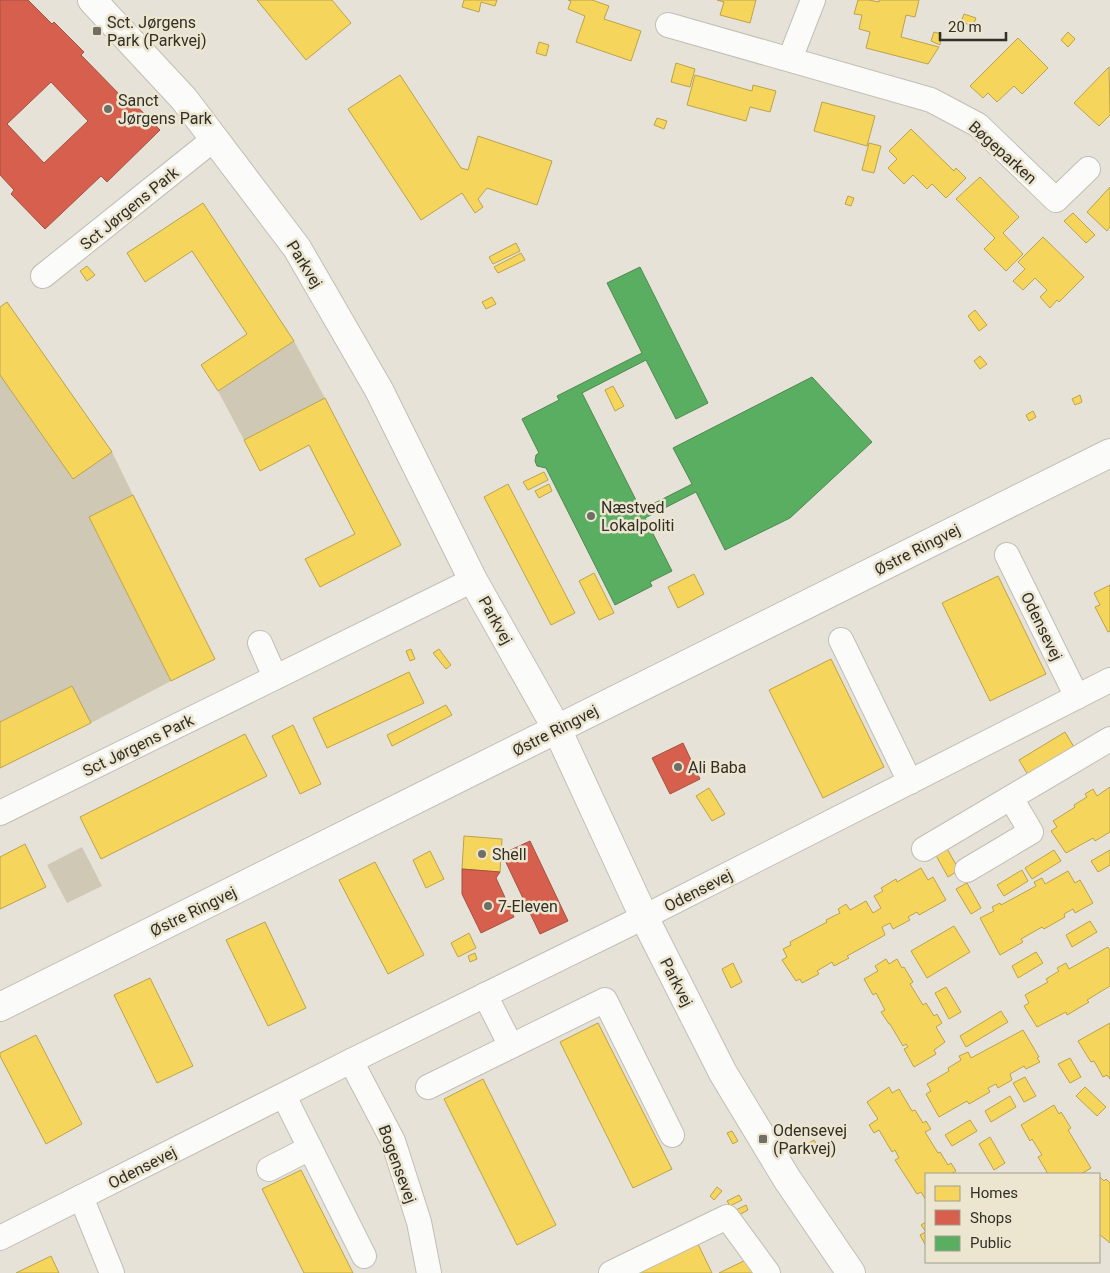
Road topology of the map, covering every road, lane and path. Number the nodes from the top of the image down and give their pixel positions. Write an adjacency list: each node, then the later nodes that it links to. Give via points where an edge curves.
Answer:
1 (92, 0): 5 (street, Parkvej, via 184,99)
2 (813, 0): 4 (street)
3 (668, 25): 4 (street, Bøgeparken)
4 (790, 59): 6 (street, Bøgeparken, via 939,104 978,125 1056,200)
5 (214, 139): 7 (street, Sct Jørgens Park); 10 (street, Parkvej, via 297,248 379,390)
6 (1088, 169)
7 (43, 276)
8 (1110, 452): 16 (street, Østre Ringvej)
9 (1007, 555): 15 (street, Odensevej)
10 (473, 580): 13 (street, Sct Jørgens Park); 16 (street, Parkvej)
11 (841, 640): 18 (street)
12 (260, 643): 13 (street)
13 (276, 677): 20 (street, Sct Jørgens Park)
14 (1110, 680): 15 (street, Odensevej)
15 (1076, 698): 18 (street, Odensevej)
16 (557, 730): 23 (street, Parkvej); 25 (street, Østre Ringvej)
17 (1110, 739): 19 (street)
18 (910, 782): 23 (street, Odensevej)
19 (1011, 798): 21 (street); 22 (street, via 1032,832)
20 (0, 814)
21 (924, 849)
22 (967, 870)
23 (644, 917): 24 (street, Odensevej); 40 (street, Parkvej, via 723,1073 787,1179)
24 (485, 996): 26 (street); 27 (street, Odensevej)
25 (0, 1007)
26 (511, 1046): 28 (street); 30 (street, via 604,1000)
27 (351, 1061): 29 (street, Odensevej); 37 (street, Bogensevej, via 393,1141 419,1222)
28 (428, 1087)
29 (284, 1096): 31 (street); 33 (street, Odensevej)
30 (672, 1135)
31 (310, 1148): 32 (street); 35 (street)
32 (269, 1169)
33 (81, 1198): 34 (street, Odensevej); 36 (street)
34 (0, 1238)
35 (364, 1256)
36 (112, 1273)
37 (429, 1273)
38 (611, 1273): 39 (street, via 727,1217)
39 (768, 1273)
40 (851, 1273)

